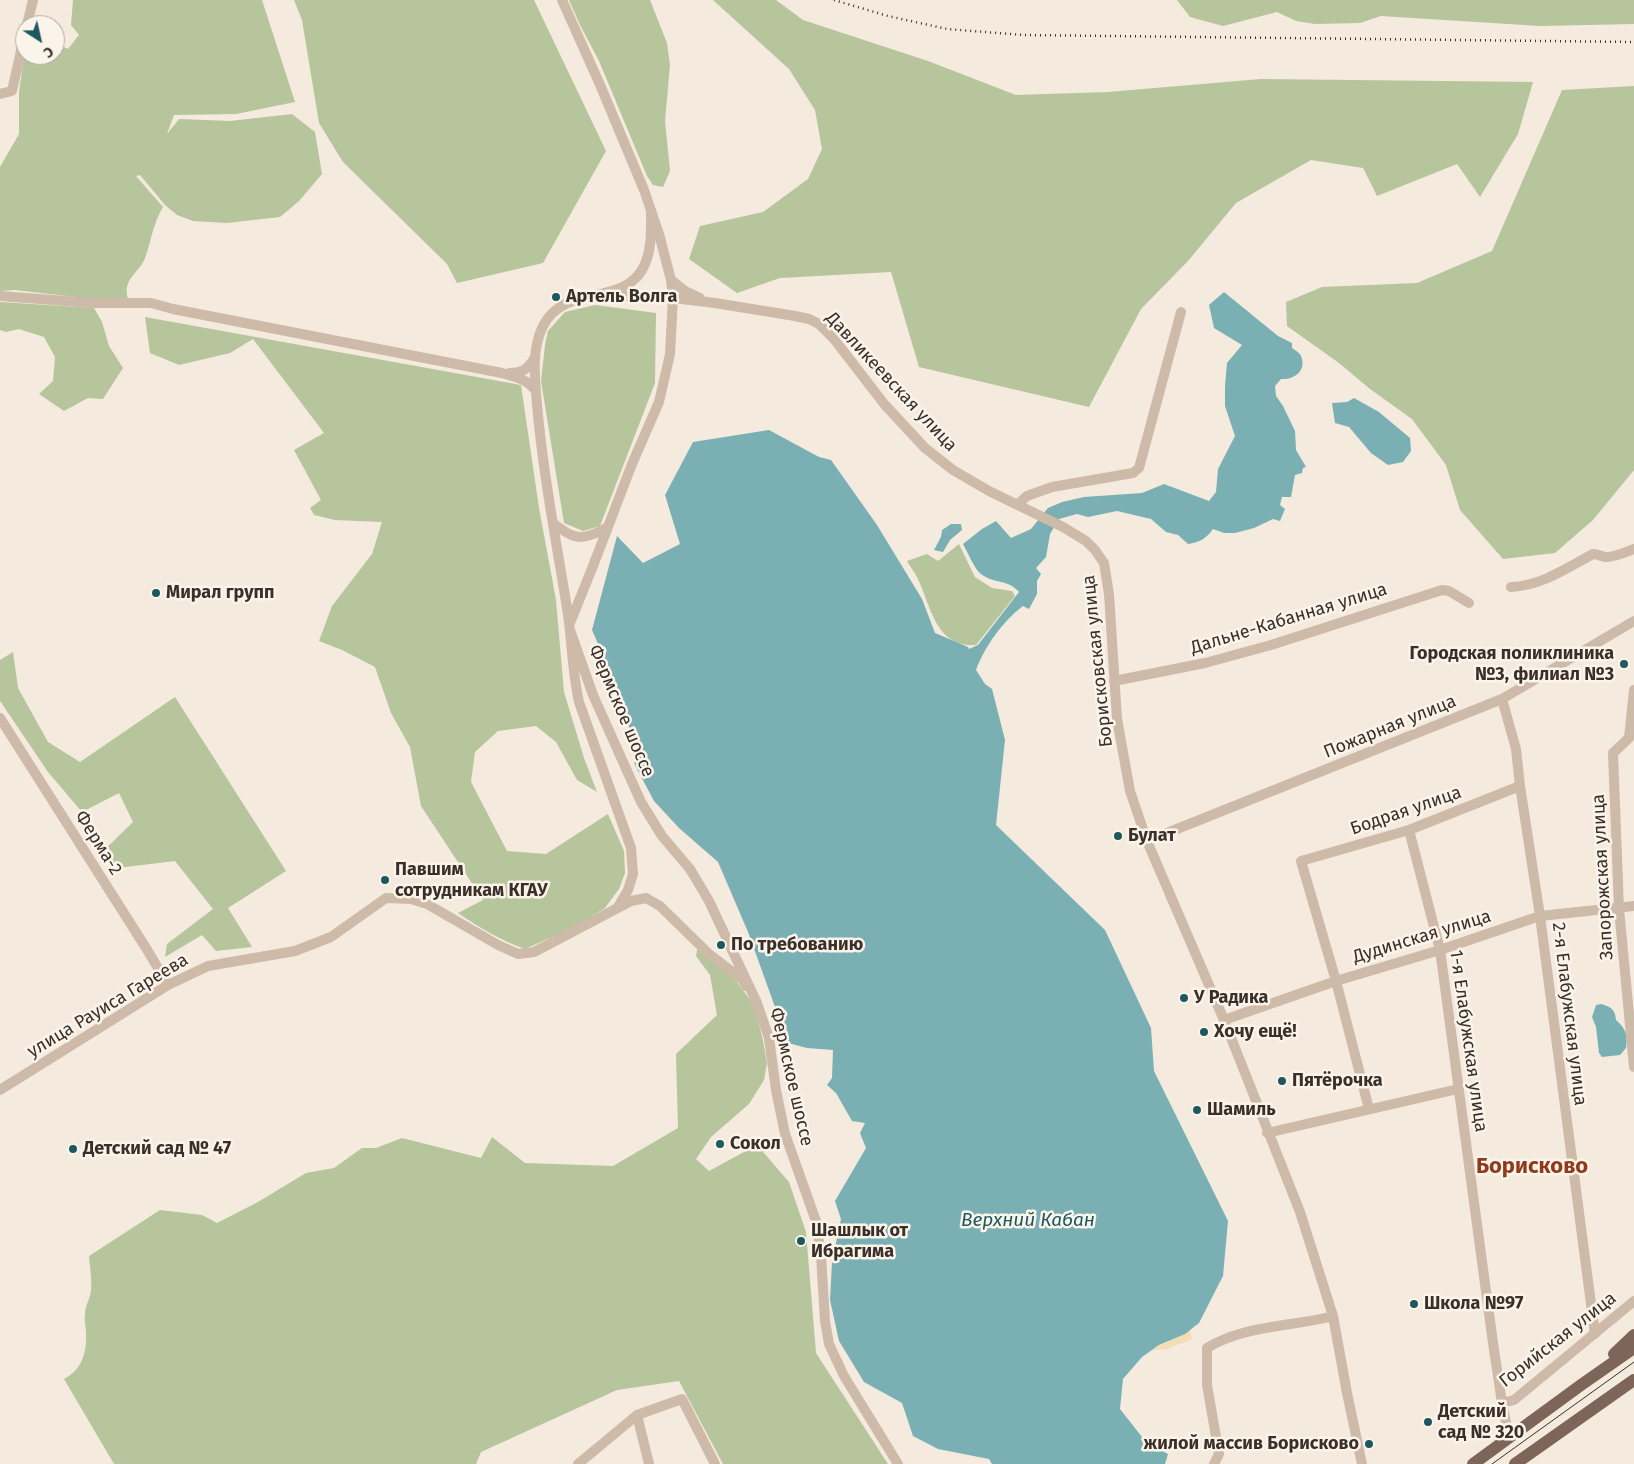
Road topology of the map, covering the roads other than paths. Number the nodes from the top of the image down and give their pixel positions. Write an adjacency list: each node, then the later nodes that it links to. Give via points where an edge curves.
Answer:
1 (33, 0): 3 (street)
2 (562, 0): 6 (street, Фермское шоссе)
3 (29, 15)
4 (18, 65): 5 (street, via 12,90)
5 (0, 94)
6 (651, 212): 7 (street, Фермское шоссе); 9 (street, Фермское шоссе, via 651,241 643,269 625,286)
7 (671, 280): 10 (street, Фермское шоссе); 11 (street, via 685,291)
8 (0, 296): 14 (street, via 92,303 151,303)
9 (596, 296): 10 (street, Фермское шоссе); 13 (street, Фермское шоссе, via 581,297 554,311 543,327)
10 (673, 298): 11 (street, Фермское шоссе); 18 (street, Фермское шоссе, via 670,354 659,402)
11 (715, 303): 16 (street, Давликеевская улица, via 796,316 819,324 925,448 952,470)
12 (1181, 312): 16 (street, via 1139,468 1133,473 1052,487 1027,496)
13 (536, 356): 14 (street, via 521,372); 15 (street, Фермское шоссе)
14 (502, 373): 15 (street, via 520,378)
15 (536, 390): 17 (street, Фермское шоссе, via 540,446)
16 (1018, 504): 20 (street, Давликеевская улица, via 1086,541)
17 (553, 523): 18 (street, via 567,534 581,538); 24 (street, Фермское шоссе)
18 (608, 527): 24 (street, Фермское шоссе)
19 (1634, 549): 21 (street, via 1605,557 1593,554 1553,576)
20 (1104, 563): 25 (street, Борисковская улица)
21 (1511, 587)
22 (1469, 603): 25 (street, Дальне-Кабанная улица, via 1442,590 1205,663)
23 (1634, 620): 27 (street, Пожарная улица)
24 (570, 627): 34 (street, Фермское шоссе, via 579,702 631,848 633,874); 40 (street, Фермское шоссе, via 593,695 641,802 709,901)
25 (1114, 681): 32 (street, Борисковская улица, via 1117,719 1130,791)
26 (1634, 690): 35 (street, Запорожская улица, via 1629,738 1613,753)
27 (1502, 699): 30 (street, 2-я Елабужская улица, via 1516,749); 32 (street, Пожарная улица)
28 (0, 718): 29 (street, Ферма-2)
29 (4, 731): 39 (street, Ферма-2)
30 (1520, 786): 31 (street, Бодрая улица); 36 (street, 2-я Елабужская улица)
31 (1409, 830): 37 (street, 1-я Елабужская улица); 38 (street, Бодрая улица, via 1301,861)
32 (1147, 841): 41 (street, Борисковская улица)
33 (1634, 906): 35 (street, Дудинская улица)
34 (617, 909): 39 (street, улица Рауиса Гареева, via 534,952 518,954 427,904 411,899 386,898 331,937 295,951 208,966); 40 (street, улица Рауиса Гареева, via 631,901 646,898 660,906 709,954 743,980)
35 (1619, 909): 36 (street, Дудинская улица); 42 (street, Запорожская улица)
36 (1540, 916): 37 (street, Дудинская улица); 49 (street, 2-я Елабужская улица)
37 (1440, 950): 38 (street, Дудинская улица); 43 (street, 1-я Елабужская улица)
38 (1336, 981): 41 (street, Дудинская улица); 45 (street)
39 (168, 985): 44 (street, улица Рауиса Гареева)
40 (758, 1003): 65 (street, Фермское шоссе, via 768,1038 785,1134 816,1221 829,1344 844,1376)
41 (1224, 1020): 46 (street, Борисковская улица)
42 (1634, 1067)
43 (1458, 1088): 45 (street); 56 (street, 1-я Елабужская улица)
44 (0, 1090)
45 (1369, 1108): 46 (street)
46 (1268, 1133): 48 (street, Борисковская улица, via 1300,1212)
47 (1634, 1301): 49 (street, Горийская улица)
48 (1332, 1316): 66 (street, via 1234,1336 1207,1348 1207,1384 1219,1454); 67 (street, Борисковская улица)
49 (1595, 1334): 56 (street, Горийская улица, via 1514,1400)
50 (1634, 1336): 53 (main road)
51 (1634, 1348): 53 (main road)
52 (1634, 1380): 55 (main road)
53 (1581, 1385): 58 (main road)
54 (1634, 1388): 55 (main road)
55 (1603, 1401): 59 (main road)
56 (1502, 1403): 58 (street, 1-я Елабужская улица)
57 (637, 1415): 60 (street); 63 (street); 64 (street, via 682,1399)
58 (1510, 1437): 68 (main road)
59 (1534, 1450): 69 (main road); 70 (main road)
60 (592, 1453): 61 (street); 62 (street)
61 (578, 1464)
62 (594, 1464)
63 (649, 1464)
64 (715, 1464)
65 (898, 1464)
66 (1214, 1464)
67 (1362, 1464)
68 (1472, 1464)
69 (1514, 1464)
70 (1522, 1464)

